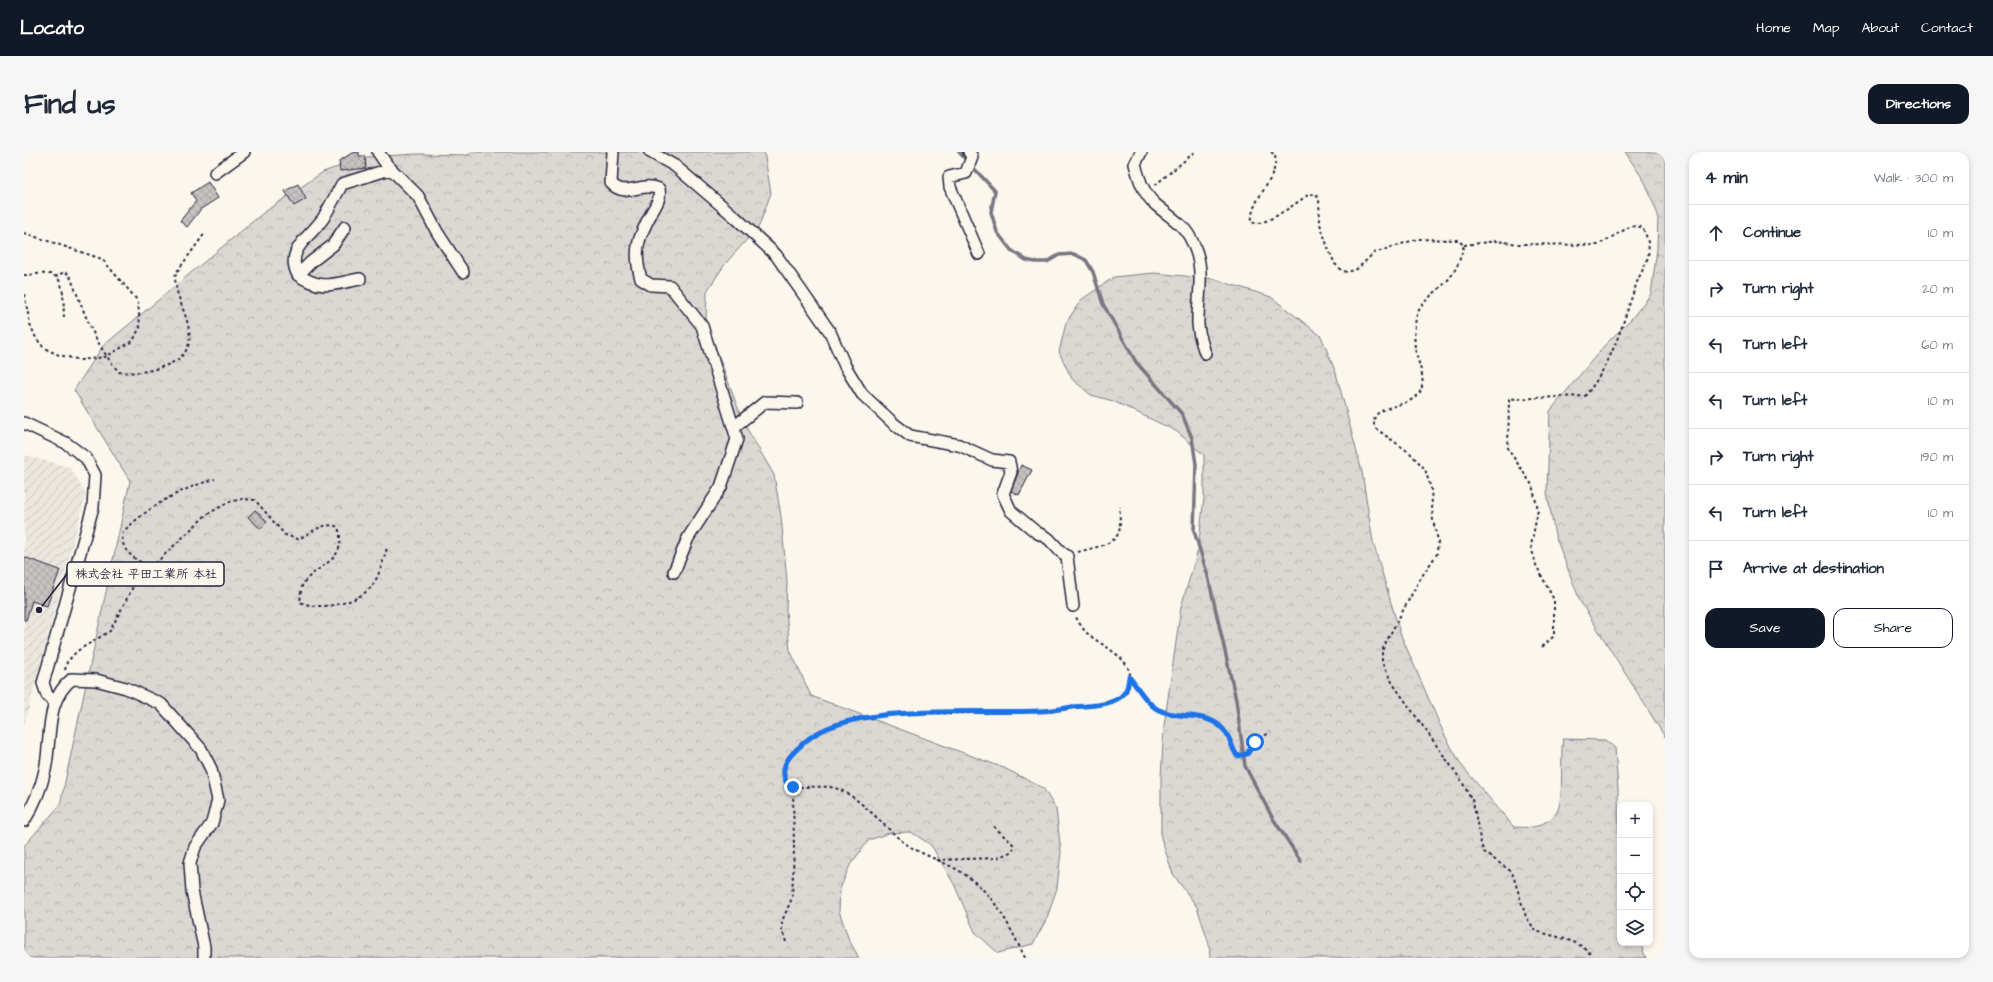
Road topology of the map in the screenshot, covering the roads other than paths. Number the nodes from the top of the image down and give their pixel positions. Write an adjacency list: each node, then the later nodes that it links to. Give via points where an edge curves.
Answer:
1 (244, 152): 8 (street)
2 (378, 152): 7 (street)
3 (613, 152): 17 (street, via 611,183 616,189 659,189 658,199 637,246 636,261 641,279 651,285 670,286 702,326)
4 (650, 152): 19 (street, via 675,166 776,255 830,332 845,366 862,394 878,410 910,436 959,445 992,460 1009,462 1011,472 1003,494 1011,511 1036,532 1050,539 1067,556)
5 (1141, 152): 14 (street, via 1135,164 1141,186 1155,204 1180,223 1197,252 1201,289 1198,322)
6 (971, 155): 10 (street, via 966,173 949,177 950,187)
7 (390, 168): 11 (street, via 418,196); 12 (street, via 342,184 323,218 295,251 293,259)
8 (215, 173)
9 (345, 227): 12 (street, via 333,245)
10 (979, 254)
11 (463, 272)
12 (298, 274): 13 (street, via 317,285)
13 (360, 279)
14 (1205, 353)
15 (797, 402): 17 (street, via 765,402)
16 (24, 423): 20 (street, via 66,443 86,458 95,475 93,507 43,683 47,695)
17 (734, 427): 18 (street, via 738,439 720,487 688,538)
18 (674, 572)
19 (1073, 606)
20 (55, 703): 21 (street, via 45,770 35,803); 22 (street, via 62,687 72,679 96,680 126,688 161,704 201,749 211,768 218,800 212,822 196,846 190,863 192,891)
21 (24, 821)
22 (204, 958)

